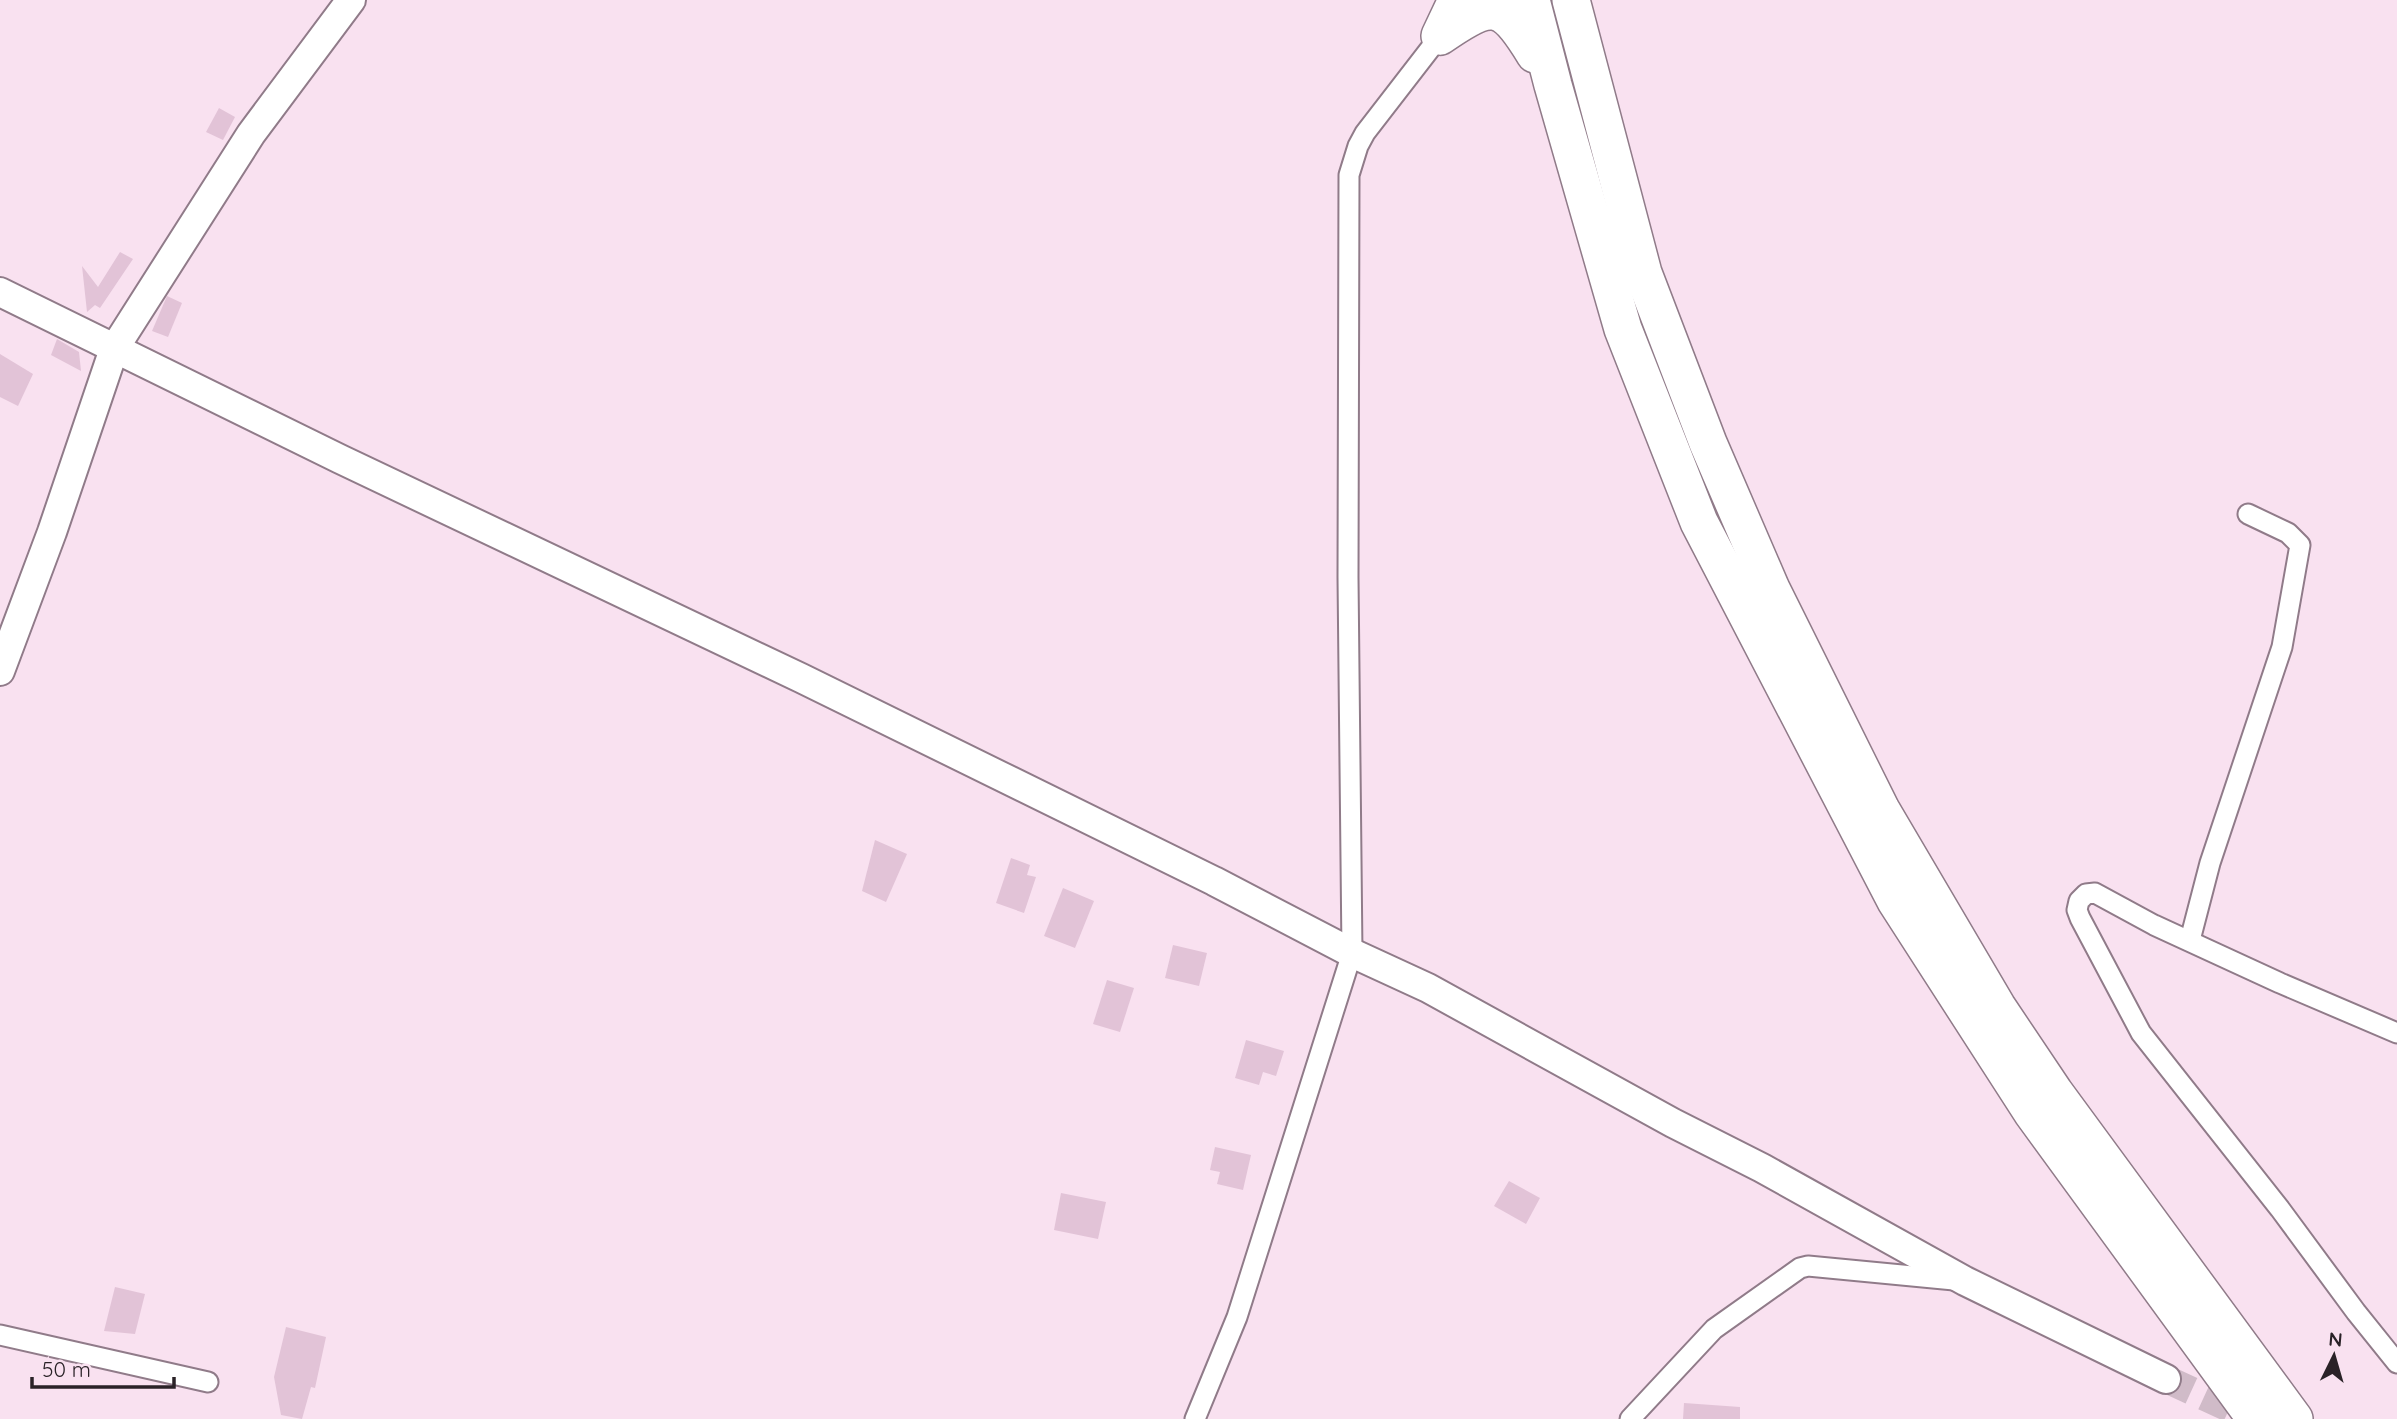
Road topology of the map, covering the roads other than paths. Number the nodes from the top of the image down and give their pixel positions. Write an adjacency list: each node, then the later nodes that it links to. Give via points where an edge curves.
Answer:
1 (351, 0): 8 (street, via 251,134)
2 (1457, 0): 5 (highway)
3 (1531, 0): 6 (highway)
4 (1571, 0): 22 (highway, via 1643,273 1708,443 1772,589 1881,810 1997,1007 2054,1092)
5 (1440, 36): 6 (highway, via 1477,10 1504,10 1516,21); 12 (street, via 1365,133 1349,175)
6 (1553, 85): 21 (highway, via 1623,328 1699,522 1896,901 2032,1112)
7 (0, 292): 8 (street)
8 (114, 349): 10 (street); 12 (street, via 814,684)
9 (2248, 514): 11 (street, via 2288,533 2300,545 2281,647 2210,863)
10 (0, 671)
11 (2190, 940): 13 (street); 16 (street, via 2095,893 2079,901 2083,928 2141,1033)
12 (1352, 953): 14 (street, via 1429,988); 19 (street, via 1237,1317)
13 (2397, 1033)
14 (1965, 1281): 17 (street); 20 (street, via 1800,1268 1714,1329)
15 (0, 1335): 18 (street)
16 (2397, 1363)
17 (2166, 1379)
18 (208, 1382)
19 (1195, 1419)
20 (1630, 1419)
21 (2256, 1419)
22 (2294, 1419)

